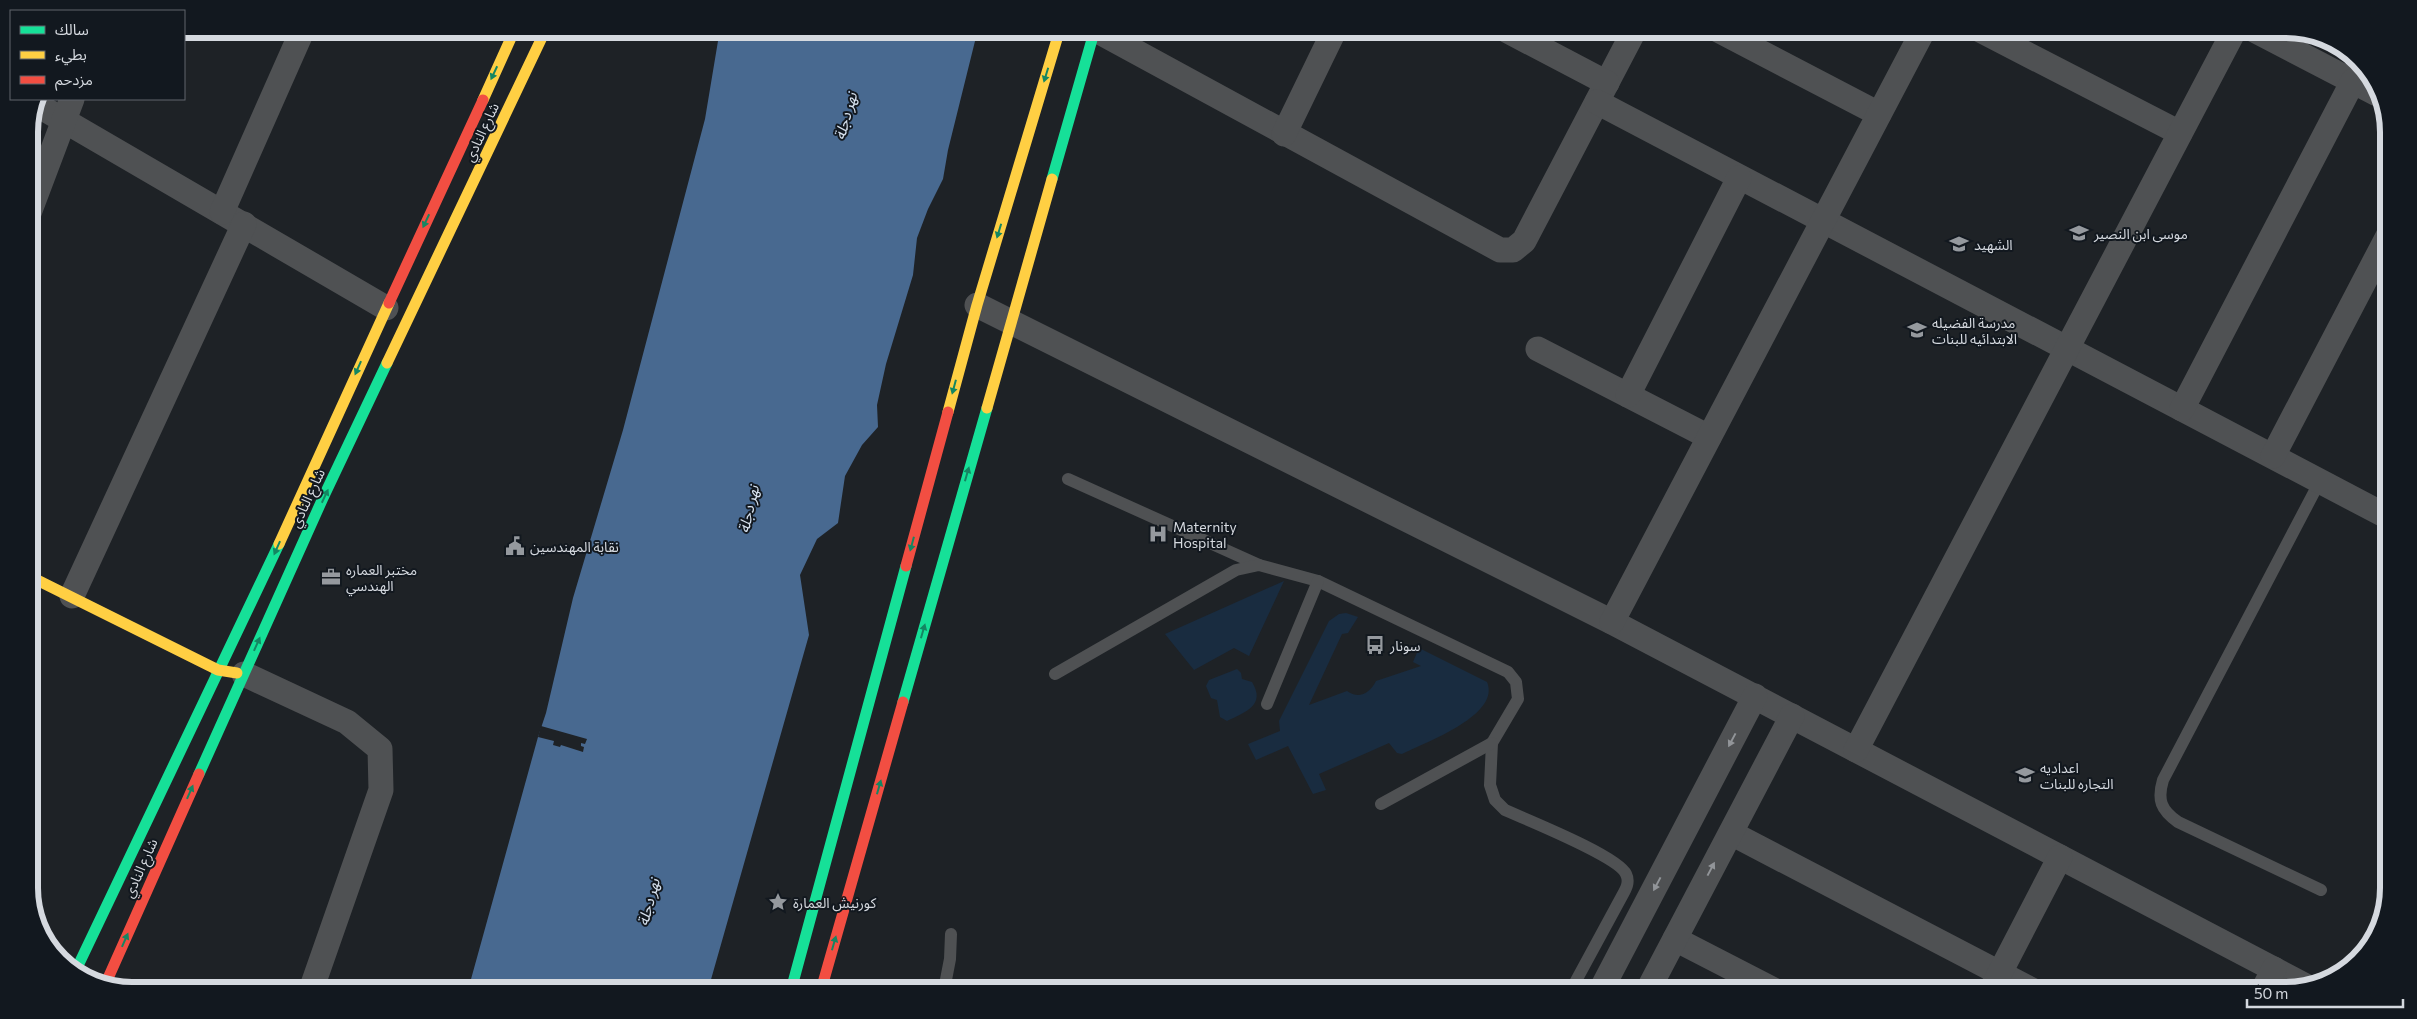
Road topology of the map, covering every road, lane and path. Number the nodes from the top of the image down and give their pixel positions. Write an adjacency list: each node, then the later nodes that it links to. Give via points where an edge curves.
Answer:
1 (299, 38): 25 (street)
2 (511, 38): 30 (street, شارع النادي, one-way to 30)
3 (542, 38): 47 (street, شارع النادي, one-way to 3, via 323,498)
4 (1057, 38): 29 (street, one-way to 29)
5 (1092, 38): 31 (street)
6 (1111, 38): 22 (street)
7 (1331, 38): 22 (street)
8 (1518, 38): 17 (street)
9 (1630, 38): 17 (street)
10 (1733, 38): 20 (street)
11 (1917, 38): 20 (street)
12 (1995, 38): 21 (street)
13 (2230, 38): 21 (street)
14 (2269, 38): 15 (street)
15 (2353, 81): 16 (street); 35 (street)
16 (2370, 90)
17 (1602, 92): 22 (street, via 1524,241 1513,250 1500,250 1484,243); 23 (street)
18 (42, 104): 19 (street)
19 (67, 109): 24 (street); 25 (street)
20 (1879, 114): 26 (street)
21 (2180, 133): 32 (street)
22 (1284, 134)
23 (1739, 178): 26 (street); 34 (street)
24 (38, 188)
25 (222, 212): 27 (street)
26 (1823, 220): 32 (street); 36 (street)
27 (244, 224): 30 (street); 44 (street)
28 (2379, 253): 37 (street)
29 (977, 305): 31 (street); 64 (street, one-way to 64)
30 (386, 308): 46 (street, شارع النادي, one-way to 46, via 234,642)
31 (1011, 320): 45 (street); 65 (street, one-way to 31)
32 (2067, 348): 35 (street); 53 (street)
33 (1538, 349): 34 (street)
34 (1628, 395): 36 (street)
35 (2182, 409): 37 (street)
36 (1709, 437): 45 (street)
37 (2273, 456): 39 (street)
38 (1068, 479): 41 (lane)
39 (2320, 481): 40 (street); 57 (lane, via 2159,793 2160,804 2178,822)
40 (2380, 513)
41 (1259, 565): 43 (lane); 48 (lane, via 1236,570)
42 (38, 580): 44 (street)
43 (1318, 582): 50 (lane); 52 (lane, via 1508,672 1516,682 1518,699)
44 (72, 596): 46 (street)
45 (1612, 622): 49 (street)
46 (218, 670): 47 (street); 60 (street, شارع النادي)
47 (244, 674): 61 (street, شارع النادي, one-way to 47); 63 (street, via 347,722 380,749 381,790)
48 (1055, 674)
49 (1755, 696): 51 (street); 68 (street, one-way to 68)
50 (1267, 704)
51 (1792, 716): 53 (street); 55 (street)
52 (1492, 743): 54 (lane); 67 (lane, via 1490,785 1495,800 1505,810 1601,854 1627,875 1628,884)
53 (1856, 750): 56 (street)
54 (1381, 804)
55 (1731, 832): 59 (street, one-way to 55); 71 (street)
56 (2060, 857): 62 (street); 71 (street)
57 (2321, 890)
58 (952, 934): 66 (lane)
59 (1675, 939): 69 (street); 70 (street)
60 (78, 965)
61 (108, 978)
62 (2269, 980): 72 (street)
63 (314, 982)
64 (793, 982)
65 (823, 982)
66 (946, 982)
67 (1575, 982)
68 (1605, 982)
69 (1652, 982)
70 (1758, 982)
71 (1996, 982)
72 (2286, 982)

